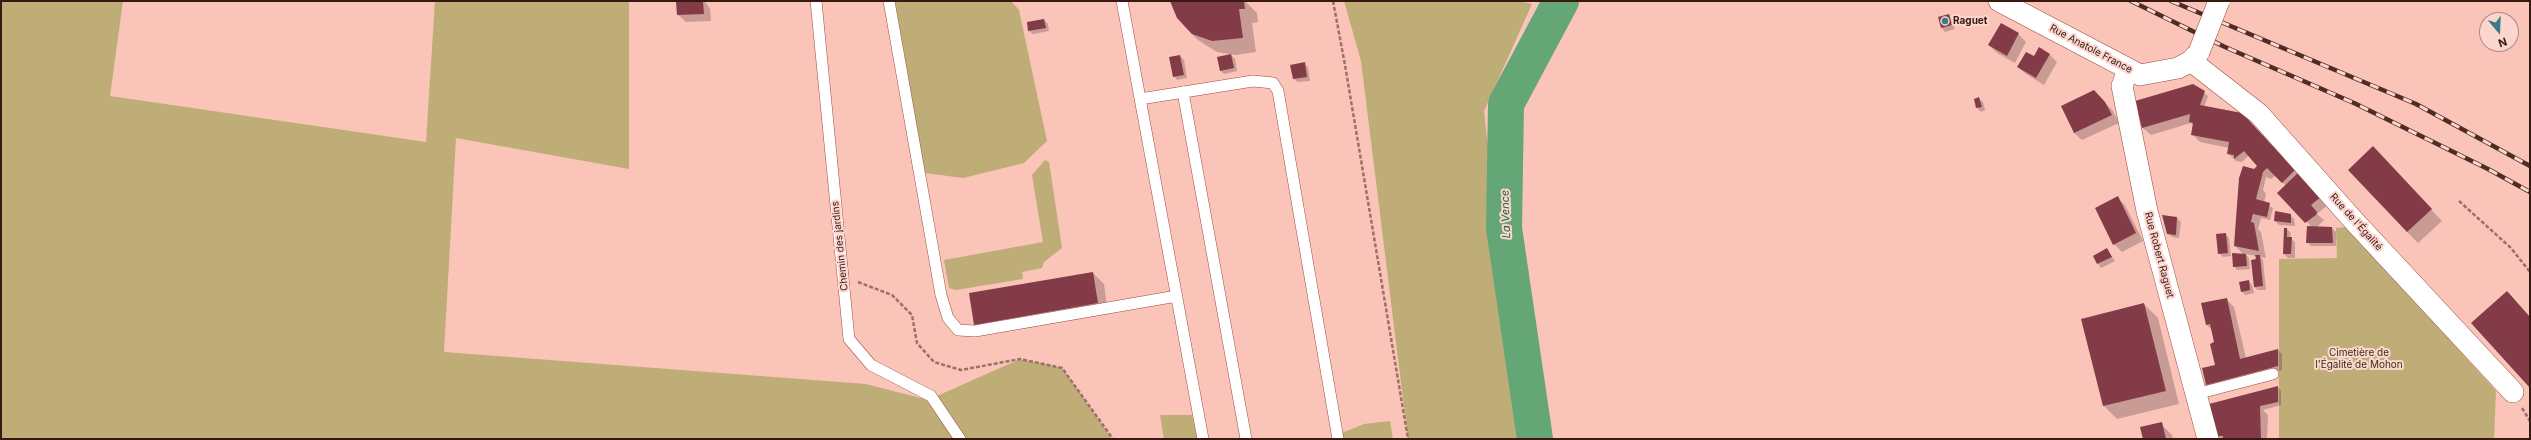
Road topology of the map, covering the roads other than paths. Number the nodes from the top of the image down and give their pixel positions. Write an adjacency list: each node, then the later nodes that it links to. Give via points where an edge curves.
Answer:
1 (816, 1): 14 (lane, Chemin des jardins, via 849,339 871,365 931,396)
2 (889, 1): 10 (lane, via 941,295 948,318 958,330 974,331)
3 (1122, 1): 9 (lane)
4 (1999, 1): 7 (street, Rue Anatole France)
5 (2219, 1): 6 (street, bridge)
6 (2195, 56): 7 (street, Rue Anatole France, via 2178,68 2160,72 2140,75); 12 (street, Rue de l'Égalité, via 2259,114)
7 (2128, 70): 13 (street, Rue Robert Raguet, via 2122,86 2147,211)
8 (1183, 92): 9 (lane); 16 (lane); 17 (lane, via 1252,81 1273,83 1278,91)
9 (1140, 99): 10 (lane)
10 (1177, 296): 15 (lane)
11 (2273, 374): 13 (lane)
12 (2513, 392)
13 (2196, 394): 18 (street, Rue Robert Raguet)
14 (960, 439)
15 (1203, 439)
16 (1246, 439)
17 (1338, 439)
18 (2208, 439)

